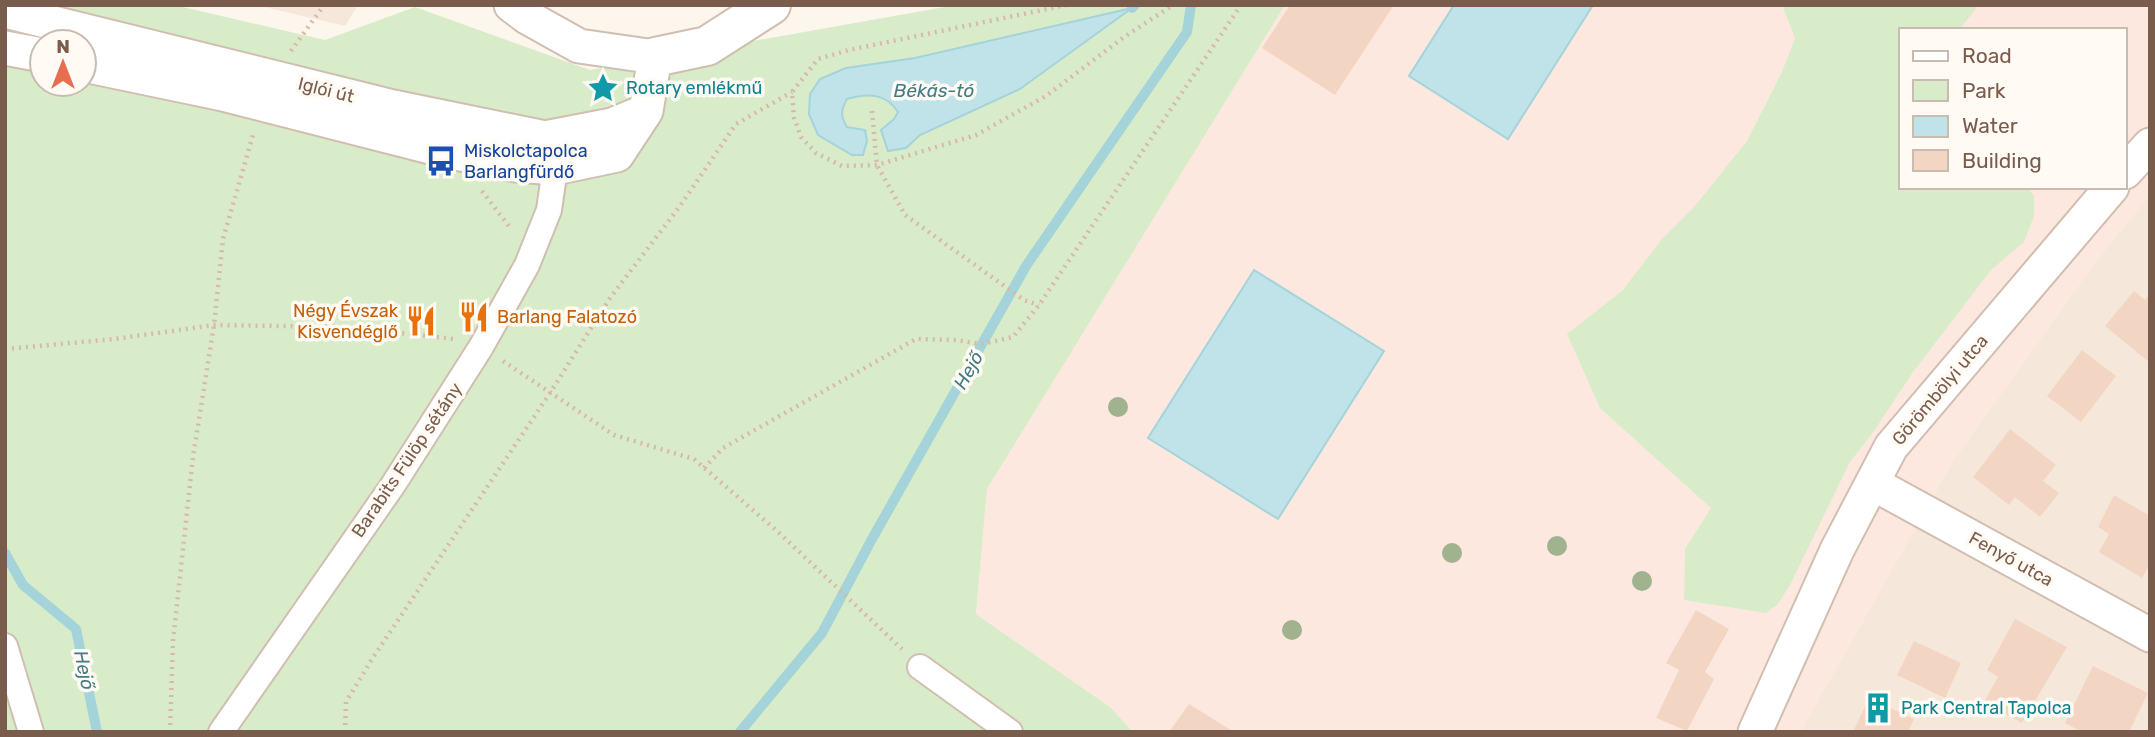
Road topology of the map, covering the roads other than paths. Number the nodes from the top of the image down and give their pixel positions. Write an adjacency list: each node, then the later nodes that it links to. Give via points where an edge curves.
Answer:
1 (511, 5): 6 (street, via 579,46)
2 (771, 5): 6 (street, via 707,46)
3 (5, 11): 8 (street, Iglói út, via 393,107 545,138 612,125)
4 (5, 48): 5 (street)
5 (28, 52)
6 (655, 57): 8 (street, Iglói út)
7 (98, 68): 10 (street, Iglói út, via 446,151)
8 (646, 111): 10 (street, Iglói út, via 617,155)
9 (2150, 145): 11 (street)
10 (555, 168): 18 (street, Barabits Fülöp sétány, via 549,210 527,265 481,347 393,485)
11 (2127, 170)
12 (2110, 189): 13 (street, Görömbölyi utca, via 1891,447)
13 (1872, 483): 14 (street, Fenyő utca); 20 (street, Görömbölyi utca)
14 (2150, 635)
15 (5, 646): 17 (street)
16 (920, 667): 19 (street)
17 (31, 732)
18 (221, 732)
19 (1010, 732)
20 (1755, 732)

